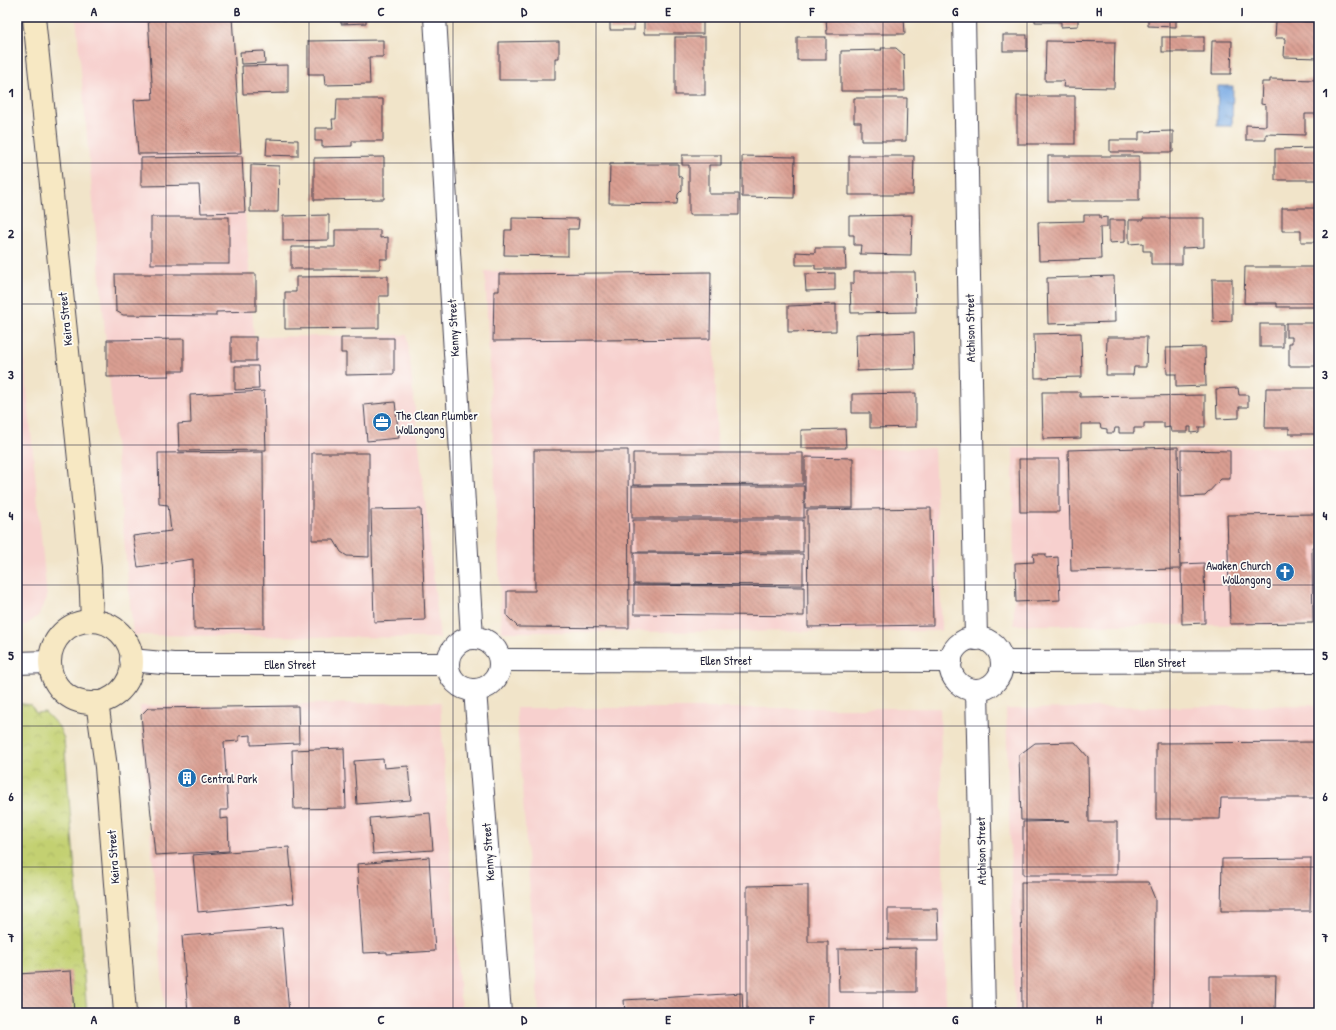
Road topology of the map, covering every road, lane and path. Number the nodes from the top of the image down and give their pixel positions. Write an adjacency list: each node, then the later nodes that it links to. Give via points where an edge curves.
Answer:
1 (34, 17): 4 (main road, Keira Street, via 90,568)
2 (435, 17): 5 (street, Kenny Street)
3 (964, 17): 6 (street, Atchison Street)
4 (92, 621): 7 (main road, via 106,624 121,634 130,648); 11 (main road, via 78,622 65,628 56,639)
5 (472, 638): 8 (street, via 484,639 491,644); 14 (street, via 459,643 453,649)
6 (976, 639): 9 (street, via 962,642 954,651); 12 (street, via 994,645)
7 (131, 660): 14 (street, Ellen Street, via 179,664); 17 (main road, via 130,672 120,692 110,699)
8 (500, 660): 9 (street, Ellen Street); 15 (street, via 497,677 484,689)
9 (951, 661): 16 (street, via 952,673 956,680 963,686)
10 (1319, 661): 12 (street, Ellen Street)
11 (49, 662): 13 (street); 17 (main road, via 51,678 58,688 78,700)
12 (1002, 662): 16 (street, via 995,682)
13 (17, 663)
14 (448, 664): 15 (street, via 454,680 460,686)
15 (475, 690): 19 (street, Kenny Street)
16 (977, 690): 20 (street, Atchison Street)
17 (96, 702): 18 (main road, Keira Street, via 106,768)
18 (125, 1013)
19 (500, 1013)
20 (984, 1013)

